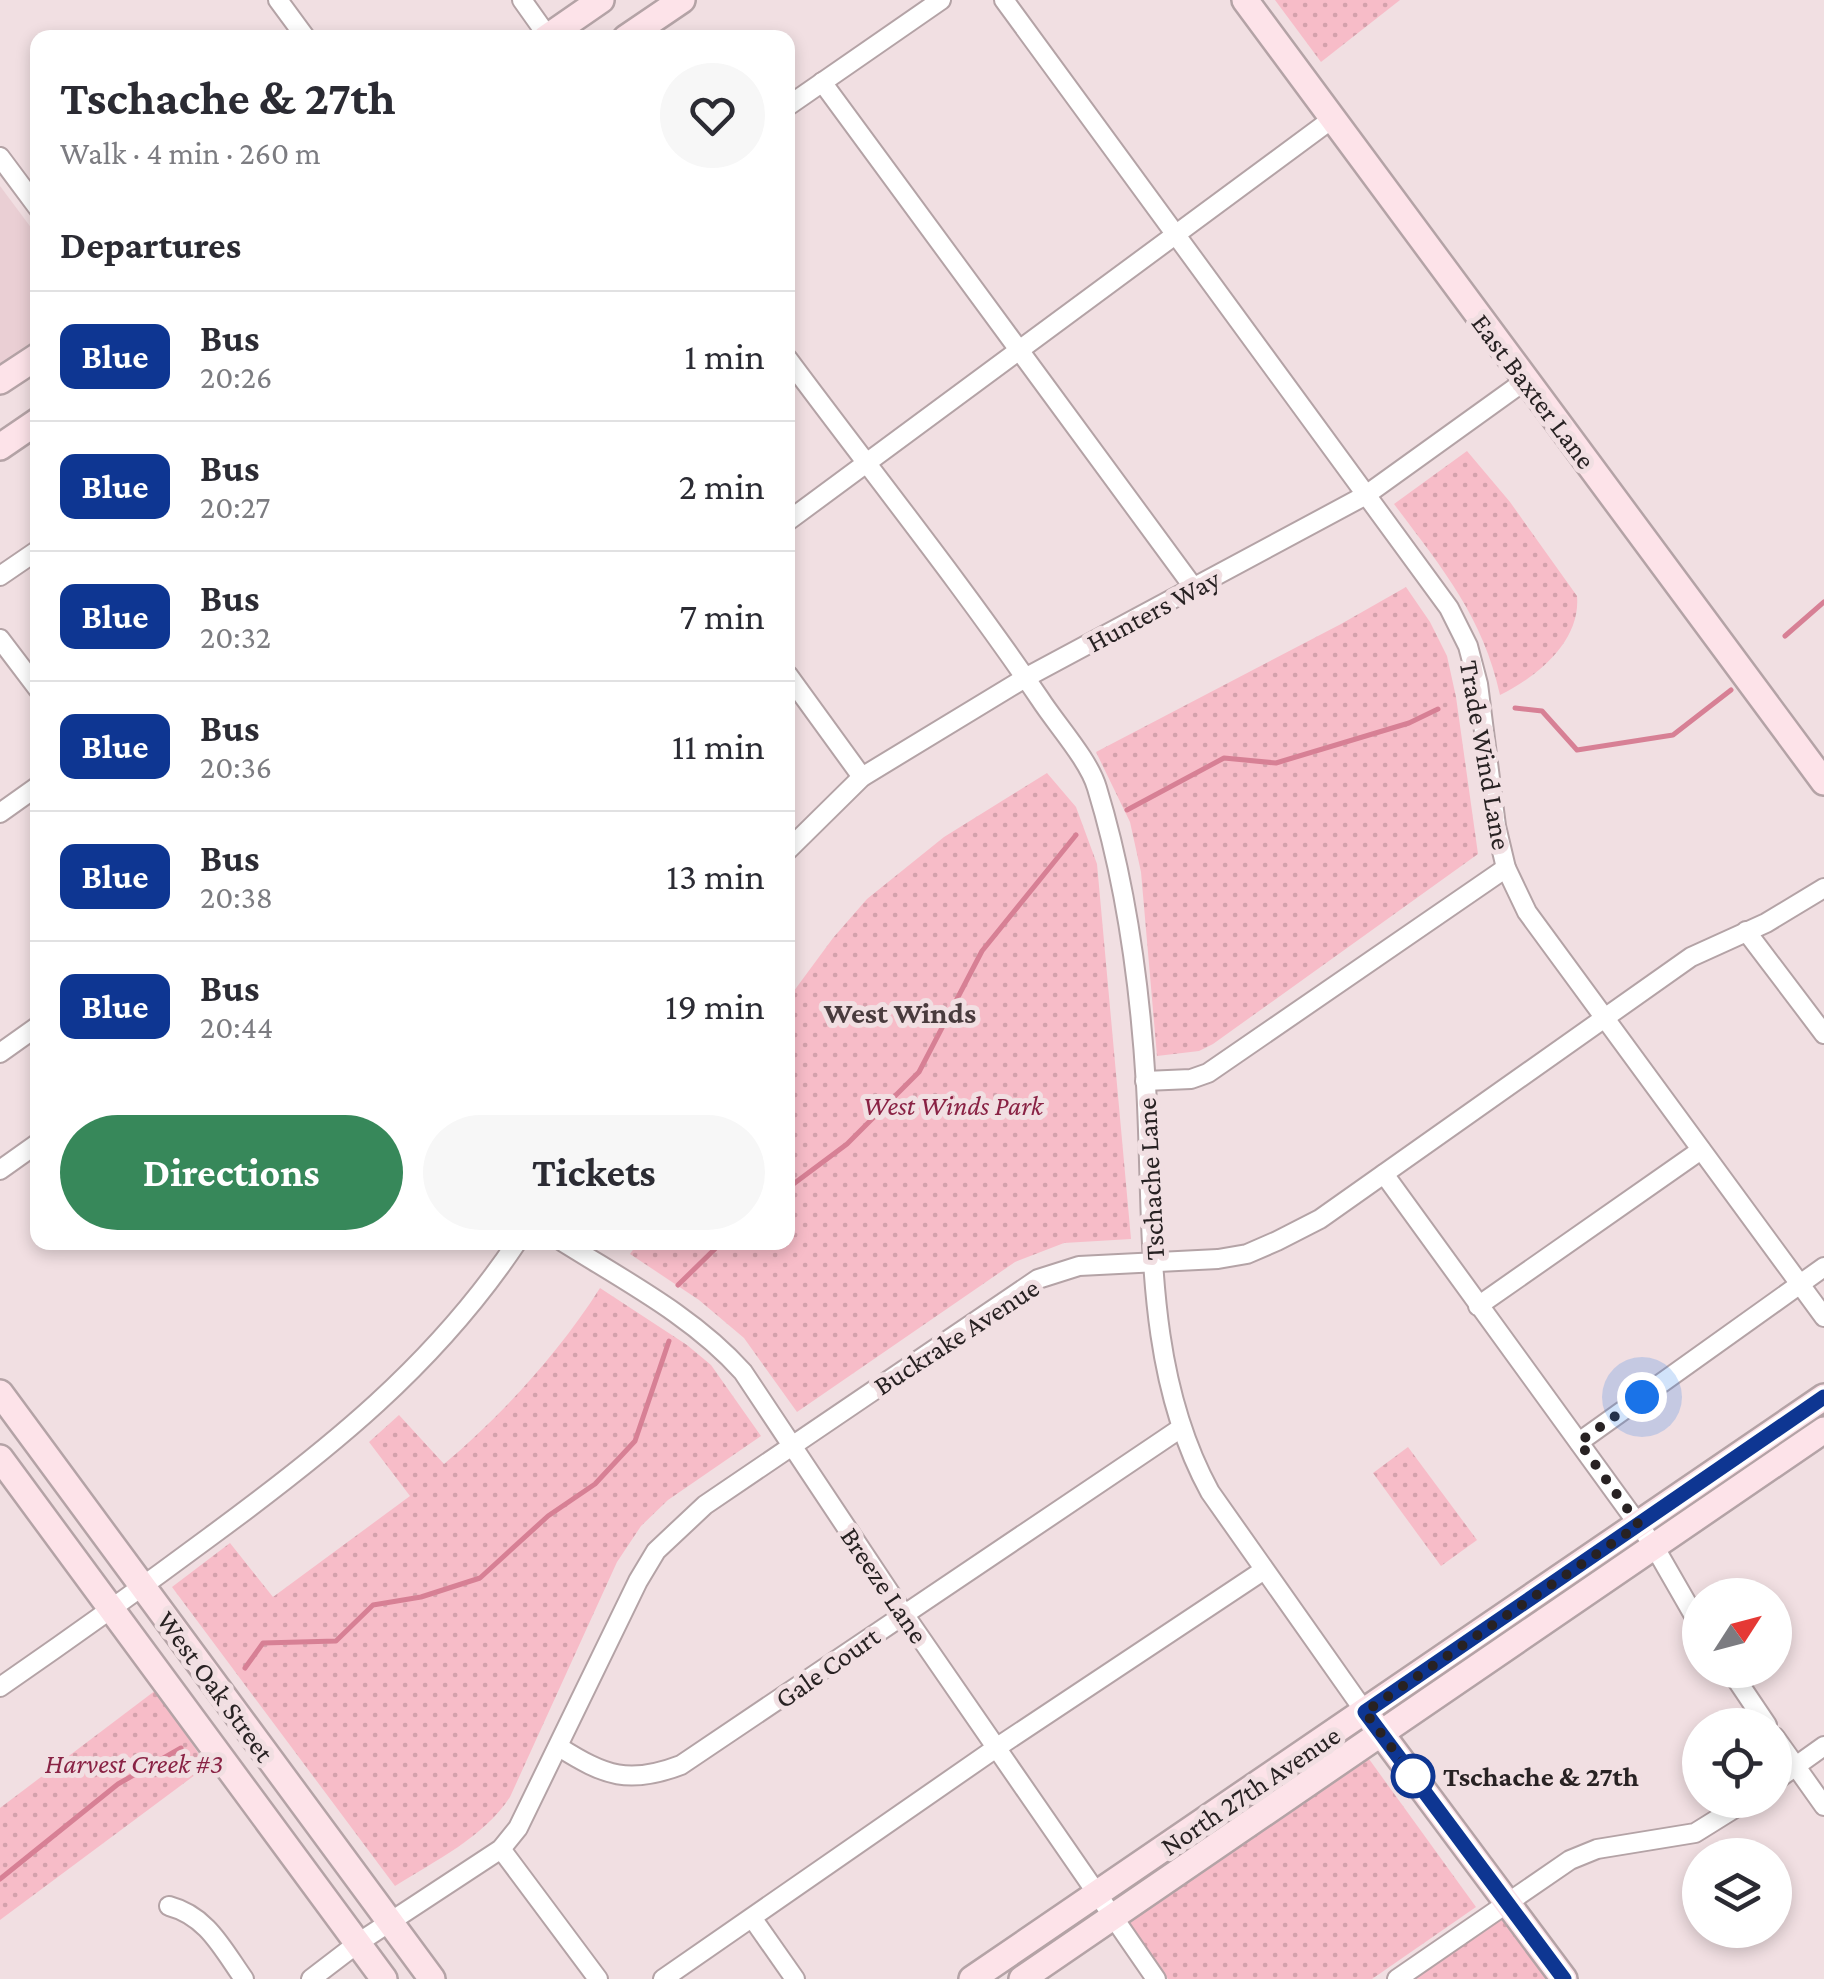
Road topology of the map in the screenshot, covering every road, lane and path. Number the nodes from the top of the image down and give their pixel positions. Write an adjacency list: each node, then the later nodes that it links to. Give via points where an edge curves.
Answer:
1 (278, 0): 8 (street)
2 (522, 0): 9 (street)
3 (601, 0): 10 (main road)
4 (682, 0): 11 (main road)
5 (941, 0): 12 (street)
6 (1004, 0): 17 (street, Trade Wind Lane)
7 (1245, 0): 14 (main road, East Baxter Lane)
8 (300, 30)
9 (543, 30)
10 (558, 30)
11 (638, 30)
12 (822, 82): 13 (street); 18 (street)
13 (795, 101)
14 (1332, 120): 17 (street); 21 (main road, East Baxter Lane)
15 (0, 157): 16 (street)
16 (30, 197)
17 (1176, 234): 18 (street); 26 (street, Trade Wind Lane)
18 (1018, 349): 25 (street); 30 (street)
19 (30, 361): 22 (main road)
20 (795, 368): 25 (street, Tschache Lane)
21 (1526, 380): 26 (street, Hunters Way); 36 (main road, East Baxter Lane)
22 (0, 381)
23 (30, 427): 24 (main road)
24 (0, 447)
25 (864, 462): 27 (street); 32 (street, Tschache Lane)
26 (1366, 495): 30 (street, Hunters Way); 40 (street, Trade Wind Lane, via 1468,646)
27 (795, 516)
28 (30, 555): 29 (street)
29 (0, 576)
30 (1194, 588): 32 (street, Hunters Way)
31 (0, 639): 33 (street)
32 (1025, 678): 35 (street, Hunters Way); 47 (street, Tschache Lane, via 1096,782 1122,881)
33 (30, 679)
34 (795, 685): 35 (street)
35 (862, 777): 39 (street, Hunters Way)
36 (1824, 782)
37 (30, 791): 38 (street)
38 (0, 812)
39 (795, 843)
40 (1506, 868): 43 (street, Trade Wind Lane, via 1527,912); 47 (street, via 1208,1073)
41 (1824, 888): 42 (street, Buckrake Avenue)
42 (1746, 931): 43 (street, Buckrake Avenue, via 1691,957); 45 (street)
43 (1604, 1018): 49 (street, Trade Wind Lane); 51 (street, Buckrake Avenue)
44 (30, 1032): 46 (street)
45 (1824, 1034)
46 (0, 1053)
47 (1146, 1081): 54 (street, Tschache Lane)
48 (30, 1148): 50 (street)
49 (1701, 1150): 56 (street, Trade Wind Lane); 57 (street)
50 (0, 1170)
51 (1384, 1174): 54 (street, Buckrake Avenue, via 1320,1220 1246,1254); 57 (street)
52 (511, 1250): 68 (street, via 436,1348 355,1424)
53 (575, 1250): 64 (street, Breeze Lane, via 718,1344)
54 (1154, 1264): 61 (street, Tschache Lane, via 1166,1368); 64 (street, Buckrake Avenue, via 1080,1266 1038,1279)
55 (1824, 1267): 56 (street)
56 (1800, 1284): 58 (street, Trade Wind Lane); 63 (street)
57 (1478, 1306): 63 (street)
58 (1824, 1318)
59 (0, 1393): 68 (main road, West Oak Street)
60 (1824, 1397): 66 (main road, North 27th Avenue)
61 (1181, 1428): 67 (street, Tschache Lane, via 1210,1492); 71 (street, Gale Court)
62 (1824, 1430): 66 (main road, North 27th Avenue)
63 (1579, 1442): 66 (street)
64 (792, 1445): 71 (street, Breeze Lane); 75 (street, Buckrake Avenue, via 706,1505 656,1551)
65 (0, 1458): 70 (main road, West Oak Street)
66 (1646, 1536): 69 (street); 73 (main road, North 27th Avenue)
67 (1264, 1570): 73 (street, Tschache Lane); 76 (street)
68 (143, 1586): 70 (street); 88 (main road, West Oak Street)
69 (1682, 1596)
70 (112, 1609): 72 (street); 89 (main road, West Oak Street)
71 (904, 1614): 75 (street, Gale Court, via 670,1769 616,1776); 76 (street, Breeze Lane)
72 (0, 1687)
73 (1373, 1722): 83 (main road, North 27th Avenue); 84 (main road, Tschache Lane); 86 (main road, North 27th Avenue)
74 (1824, 1746): 78 (street)
75 (559, 1747): 82 (street, Buckrake Avenue)
76 (996, 1748): 83 (street, Breeze Lane); 87 (street)
77 (1792, 1762): 78 (street)
78 (1795, 1767): 79 (street); 80 (street)
79 (1792, 1769)
80 (1824, 1806)
81 (1719, 1818): 84 (street, via 1694,1833 1597,1849)
82 (501, 1848): 88 (street, Buckrake Avenue); 94 (street)
83 (1096, 1895): 86 (street, Breeze Lane); 97 (main road, North 27th Avenue)
84 (1508, 1902): 100 (street); 101 (main road, Tschache Lane)
85 (169, 1906): 90 (street, via 207,1926)
86 (1112, 1917): 98 (main road, North 27th Avenue); 99 (street, Breeze Lane)
87 (753, 1918): 95 (street); 96 (street)
88 (391, 1923): 89 (street, Buckrake Avenue); 93 (main road, West Oak Street)
89 (358, 1944): 91 (street, Buckrake Avenue); 92 (main road, West Oak Street)
90 (244, 1979)
91 (311, 1979)
92 (384, 1979)
93 (432, 1979)
94 (598, 1979)
95 (664, 1979)
96 (795, 1979)
97 (972, 1979)
98 (1022, 1979)
99 (1156, 1979)
100 (1397, 1979)
101 (1564, 1979)

